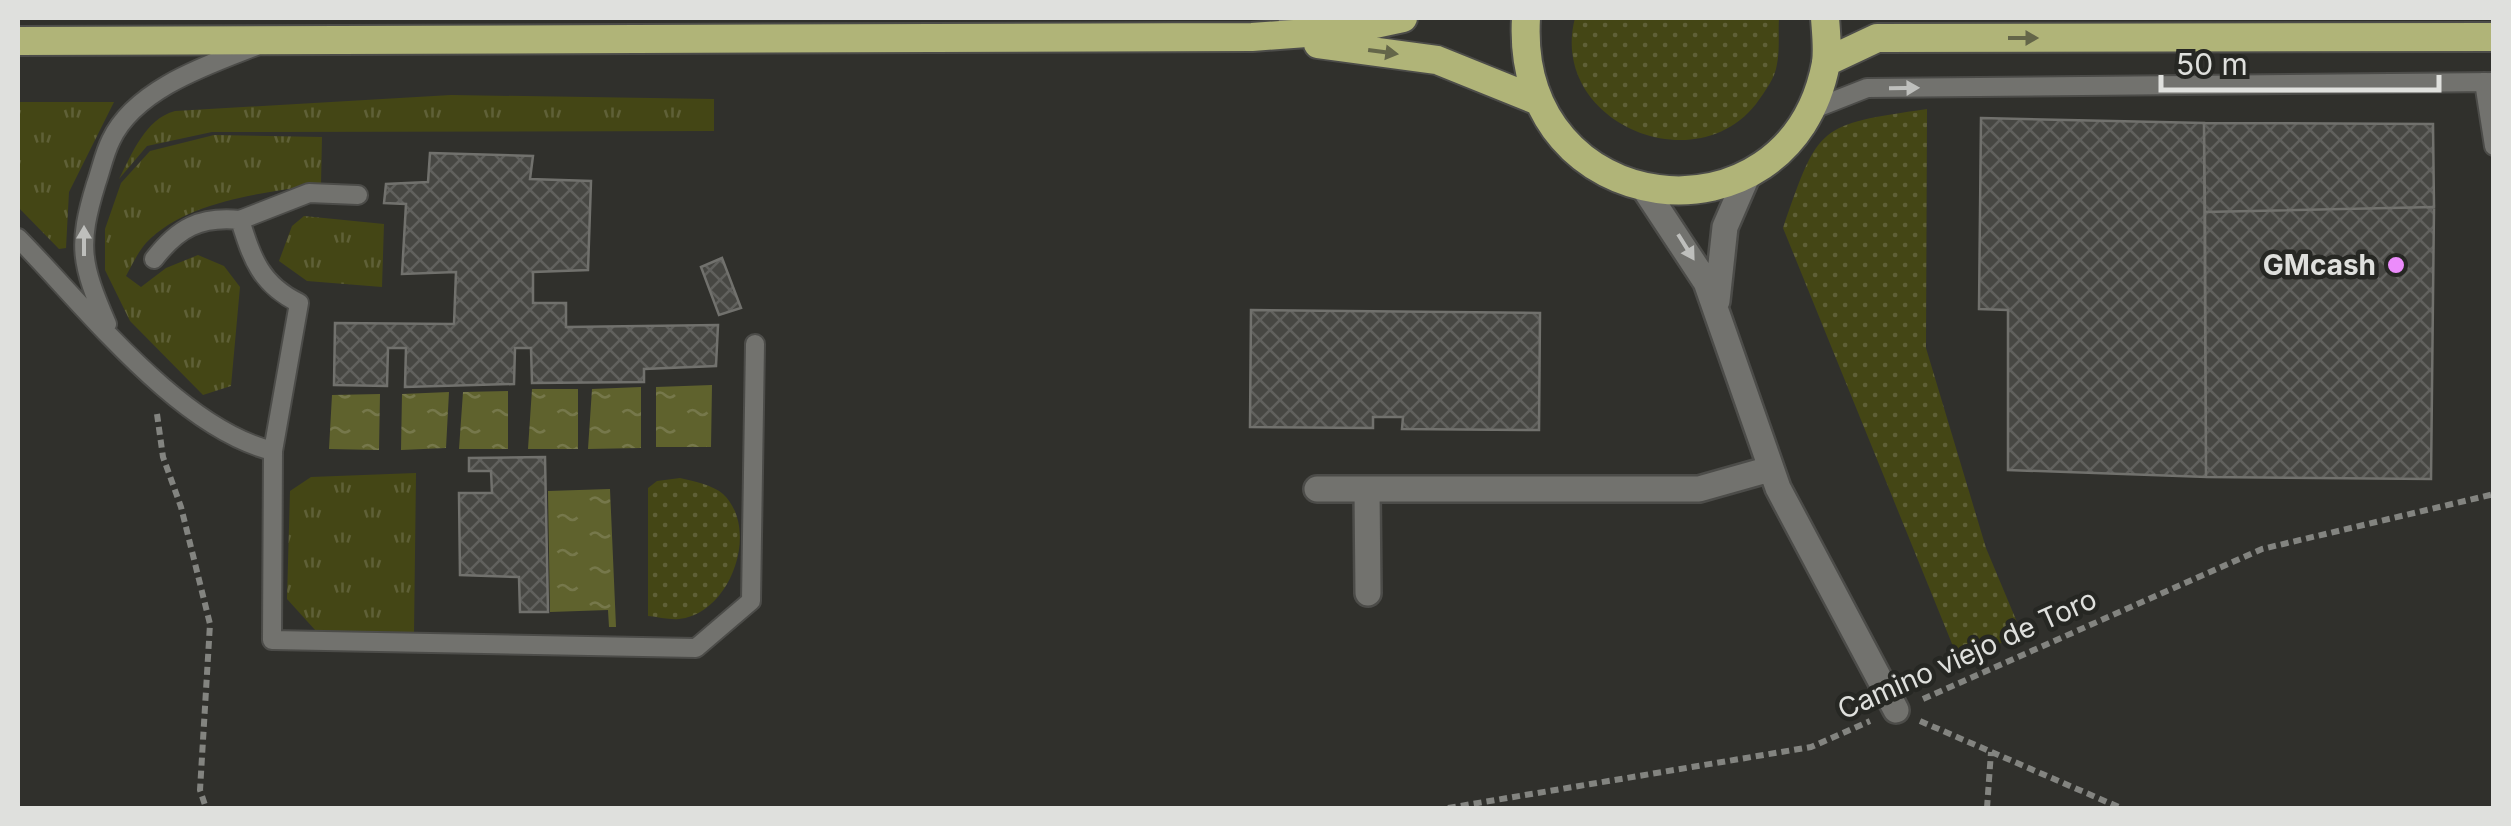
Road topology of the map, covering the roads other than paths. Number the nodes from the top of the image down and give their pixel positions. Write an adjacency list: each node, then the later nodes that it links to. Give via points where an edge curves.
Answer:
1 (1291, 18): 5 (street)
2 (1403, 18): 5 (highway)
3 (1526, 18): 12 (highway, via 1524,54)
4 (1825, 18): 10 (highway)
5 (1340, 30): 6 (highway)
6 (1252, 37): 9 (highway); 12 (highway, one-way to 12, via 1437,60)
7 (2494, 37): 10 (highway, one-way to 7, via 1877,38)
8 (18, 41): 9 (highway)
9 (269, 41): 22 (lane, one-way to 9, via 87,279 81,234 111,138 143,103 195,70)
10 (1826, 62): 13 (highway)
11 (2489, 82): 13 (lane, one-way to 11, via 1867,88); 14 (lane)
12 (1536, 100): 16 (highway, via 1562,140 1599,171)
13 (1811, 110): 15 (highway, via 1784,146)
14 (2494, 146)
15 (1748, 174): 16 (highway, via 1680,192); 21 (street, via 1725,227)
16 (1644, 188): 21 (street, one-way to 21, via 1688,248)
17 (358, 195): 18 (lane, via 310,193)
18 (240, 220): 20 (lane, via 186,226); 24 (lane, via 252,263 299,303)
19 (18, 238): 22 (lane)
20 (154, 259)
21 (1718, 311): 25 (street)
22 (111, 333): 24 (lane, via 160,383 228,436)
23 (754, 344): 24 (lane, via 751,600 696,648 272,640)
24 (272, 451)
25 (1770, 470): 27 (street, via 1699,488); 29 (street)
26 (1317, 488): 27 (street)
27 (1367, 490): 28 (street)
28 (1368, 593)
29 (1896, 710)

